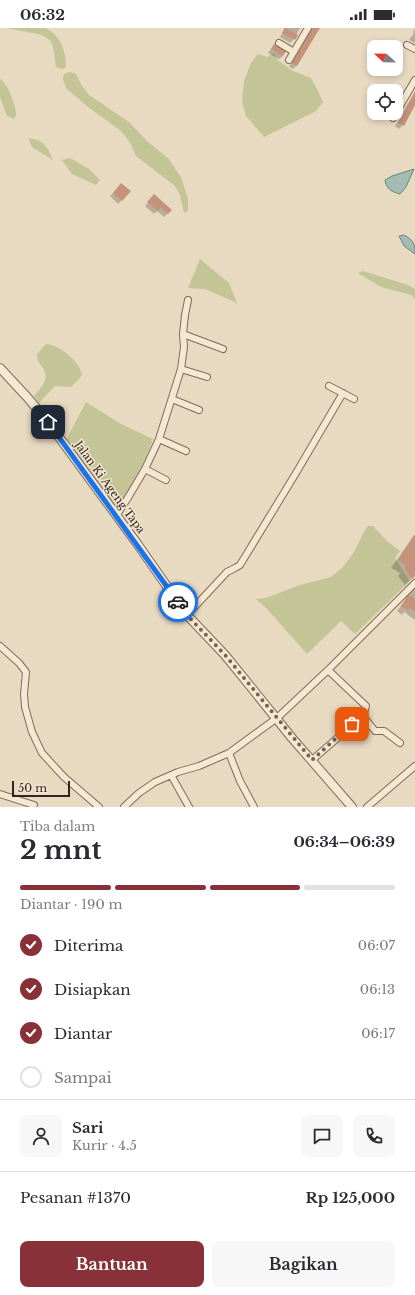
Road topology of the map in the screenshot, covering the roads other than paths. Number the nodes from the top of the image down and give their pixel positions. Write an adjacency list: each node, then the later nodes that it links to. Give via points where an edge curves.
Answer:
1 (308, 28): 5 (street)
2 (278, 43): 5 (street)
3 (407, 45): 4 (street)
4 (415, 49)
5 (294, 52): 6 (street)
6 (289, 60)
7 (415, 80): 8 (street)
8 (403, 101)
9 (188, 300): 10 (street)
10 (183, 334): 11 (street); 13 (street)
11 (223, 349)
12 (0, 368): 24 (street, Jalan Ki Ageng Tapa, via 48,422)
13 (181, 369): 14 (street); 17 (street)
14 (207, 377)
15 (329, 386): 16 (street)
16 (343, 393): 18 (street); 26 (street, via 240,565 226,572)
17 (172, 399): 19 (street); 20 (street)
18 (354, 399)
19 (199, 410)
20 (159, 439): 21 (street); 22 (street)
21 (186, 451)
22 (145, 469): 23 (street); 24 (street)
23 (166, 480)
24 (116, 516): 26 (street, Jalan Ki Ageng Tapa)
25 (415, 583): 28 (street)
26 (187, 615): 30 (street, Jalan Ki Ageng Tapa, via 225,655)
27 (0, 646): 38 (street, via 26,672 26,707 32,732 42,754)
28 (328, 670): 29 (street, via 366,706); 30 (street)
29 (362, 716): 31 (street, via 375,731 384,731); 33 (street)
30 (277, 718): 32 (street); 33 (street, Jalan Ki Ageng Tapa)
31 (400, 743)
32 (229, 752): 35 (street); 41 (street)
33 (312, 760): 42 (street, Jalan Ki Ageng Tapa)
34 (415, 766): 43 (street)
35 (171, 775): 39 (street, via 155,782); 40 (street)
36 (0, 794): 37 (street)
37 (34, 806)
38 (99, 807)
39 (124, 807)
40 (189, 807)
41 (254, 807)
42 (352, 807)
43 (367, 807)

